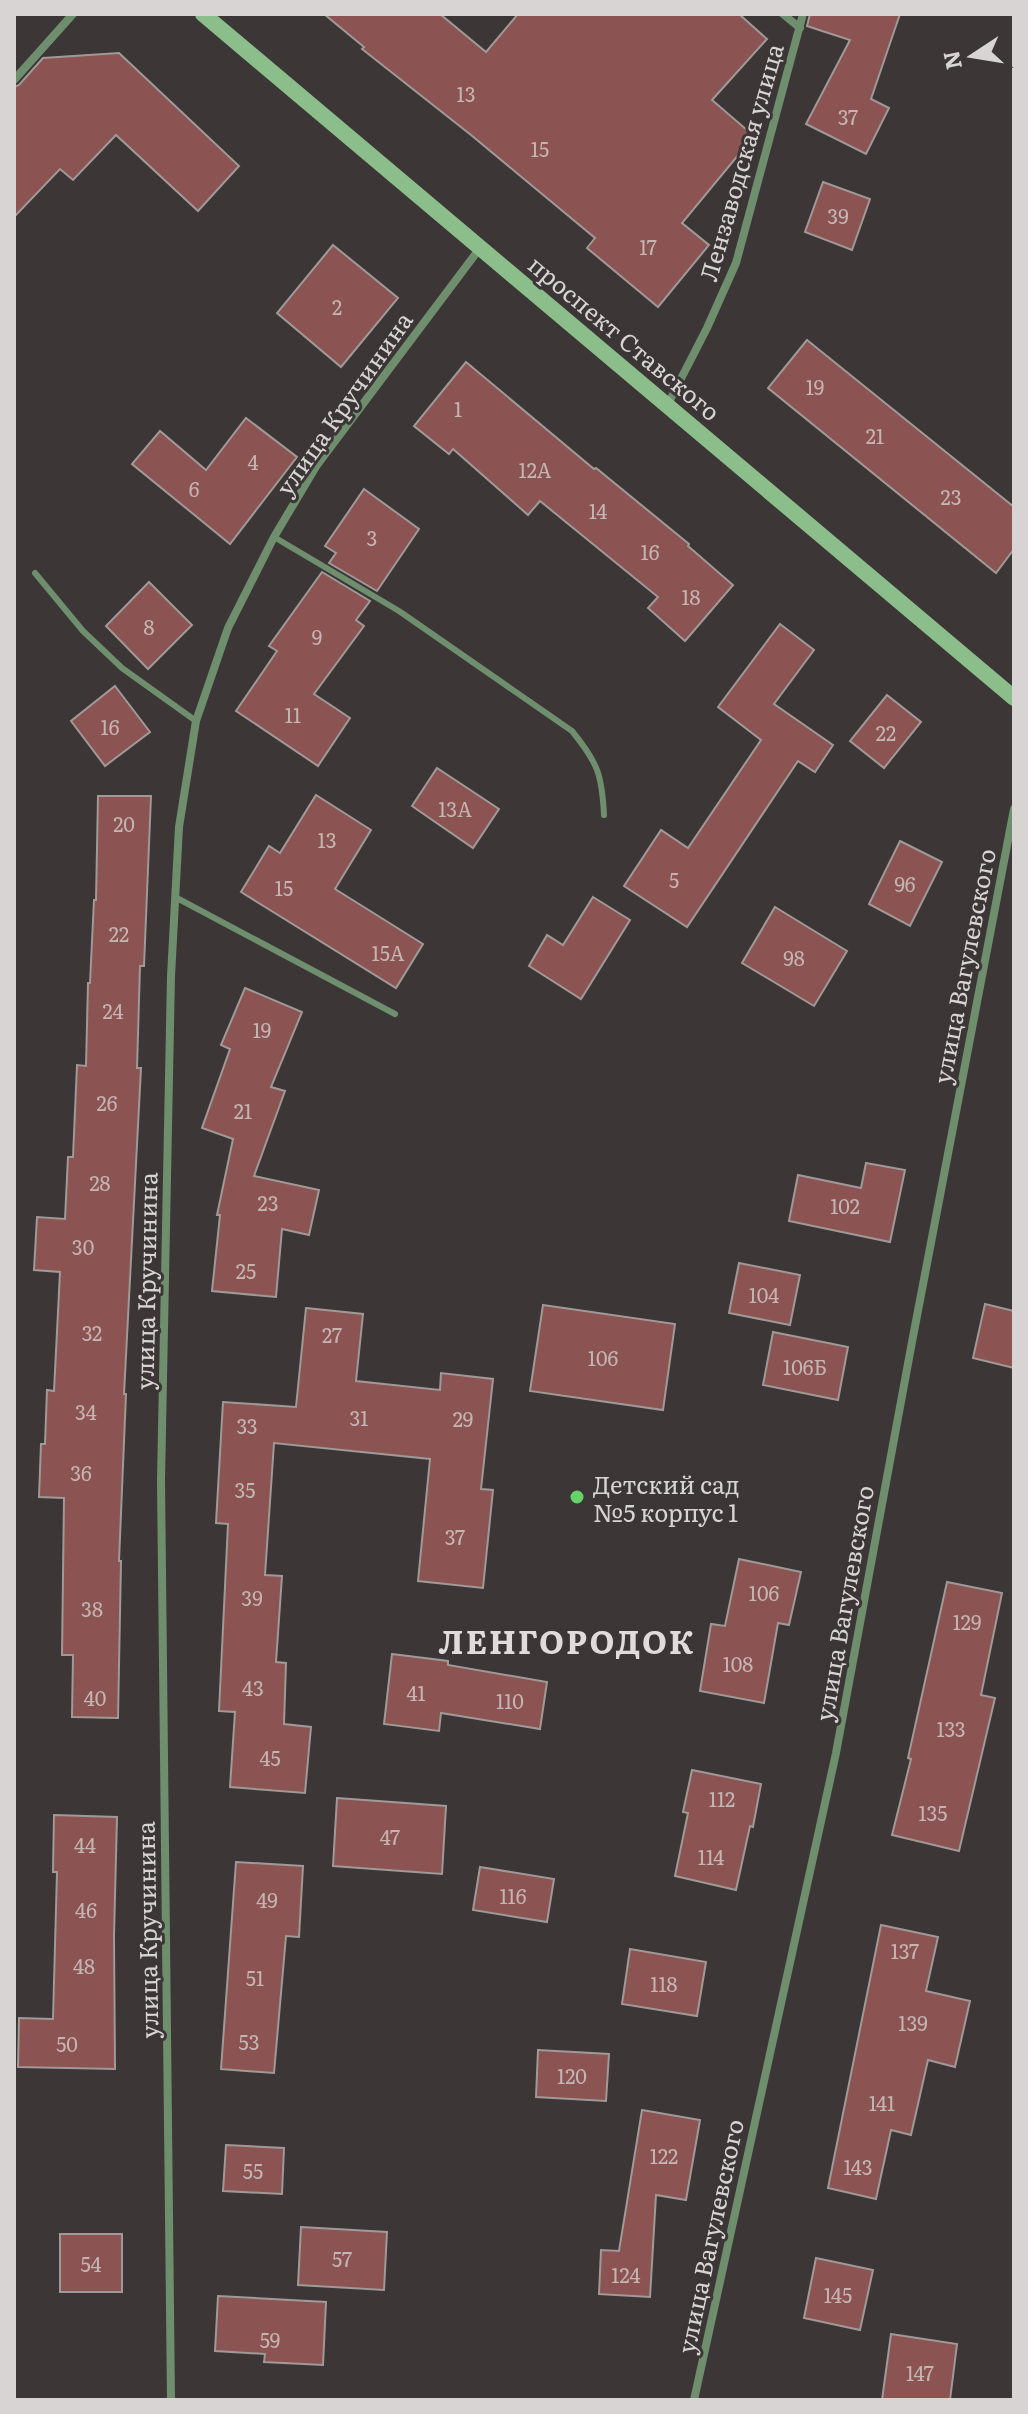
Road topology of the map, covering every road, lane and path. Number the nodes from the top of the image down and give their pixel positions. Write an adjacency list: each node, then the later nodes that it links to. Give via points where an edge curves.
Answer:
1 (73, 14): 6 (street)
2 (203, 14): 7 (street, проспект Ставского)
3 (783, 14): 5 (street)
4 (803, 14): 5 (street, Лензаводская улица)
5 (800, 28): 8 (street, Лензаводская улица, via 736,263)
6 (14, 80)
7 (481, 247): 8 (street, проспект Ставского); 9 (street, улица Кручинина, via 317,465)
8 (668, 404): 11 (street, проспект Ставского)
9 (274, 537): 12 (street, улица Кручинина, via 228,628); 14 (lane, via 399,611 572,731 590,753 602,783)
10 (35, 573): 12 (lane, via 122,668)
11 (1014, 698)
12 (196, 721): 15 (street, улица Кручинина, via 179,827)
13 (1014, 809): 18 (street, улица Вагулевского, via 836,1753)
14 (604, 815)
15 (175, 897): 16 (lane); 17 (street, улица Кручинина, via 161,1480)
16 (395, 1014)
17 (171, 2400)
18 (694, 2400)

